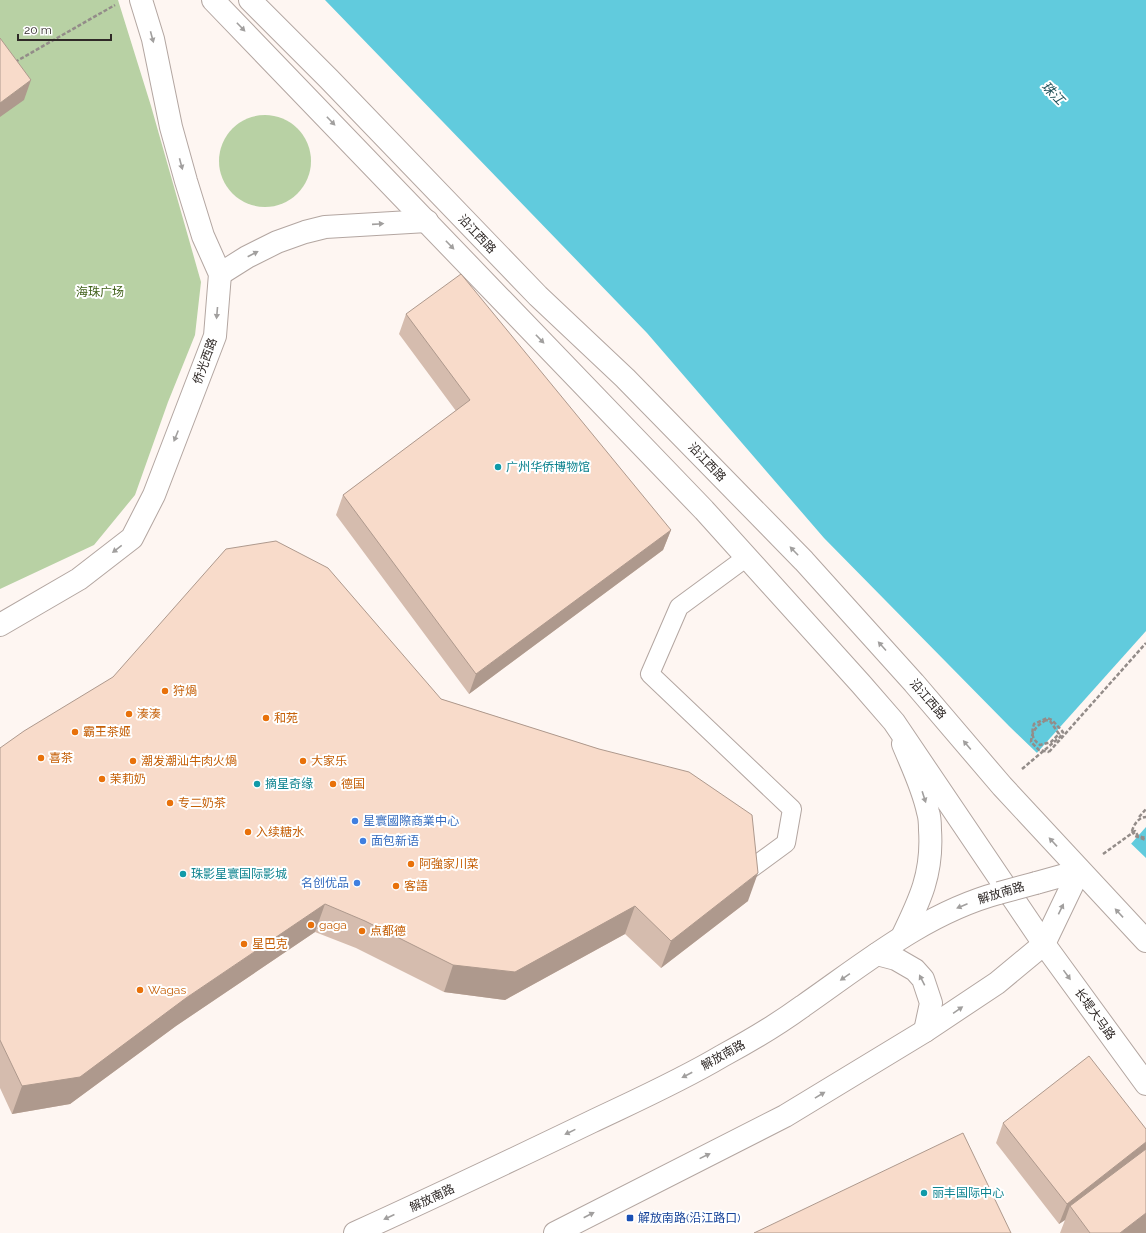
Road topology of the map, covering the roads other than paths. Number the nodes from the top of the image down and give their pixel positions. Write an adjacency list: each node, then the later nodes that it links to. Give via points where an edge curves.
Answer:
1 (141, 0): 5 (main road, 侨光西路, one-way to 5, via 153,39 171,126 186,181 203,236)
2 (213, 0): 4 (main road, one-way to 4)
3 (250, 0): 9 (main road, 沿江西路, one-way to 3, via 804,561 625,378 538,296)
4 (427, 221): 5 (main road, one-way to 4, via 277,242 305,232 325,227); 6 (main road, one-way to 6)
5 (220, 274): 7 (main road, 侨光西路, one-way to 7, via 215,336 154,495 132,538 79,579)
6 (747, 557): 8 (main road); 10 (lane, via 679,607 650,674 792,809 786,844)
7 (0, 625)
8 (894, 722): 11 (main road, one-way to 11, via 929,812 931,841 929,869 919,903); 13 (main road)
9 (1080, 871): 11 (main road, 解放南路, one-way to 11, bridge, via 982,897 936,917); 12 (main road, 沿江西路, one-way to 9); 13 (main road, one-way to 9)
10 (745, 873)
11 (902, 937): 14 (main road, 解放南路)
12 (1146, 941)
13 (1044, 944): 15 (main road, one-way to 13, via 997,983); 16 (main road, 长堤大马路, one-way to 16)
14 (877, 954): 15 (main road, one-way to 14, via 931,1003 923,979 915,970 896,959); 17 (main road, 解放南路, one-way to 17, via 764,1032 671,1084)
15 (925, 1031): 18 (main road, one-way to 15, via 779,1119)
16 (1146, 1084)
17 (355, 1233)
18 (555, 1233)

